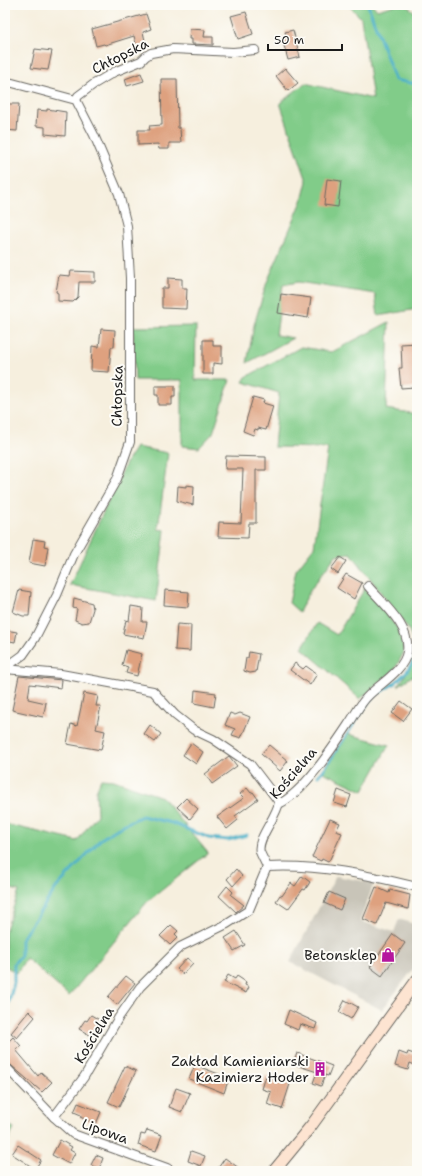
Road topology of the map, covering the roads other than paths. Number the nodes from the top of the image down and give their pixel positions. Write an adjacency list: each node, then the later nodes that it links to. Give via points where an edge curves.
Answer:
1 (255, 50): 3 (street, Chłopska, via 233,52 173,49 151,53 141,61 94,84)
2 (5, 81): 3 (street)
3 (76, 100): 5 (street, Chłopska, via 119,194 128,226 130,442 117,479 74,554 35,638 23,655)
4 (368, 586): 6 (street, Kościelna, via 400,625 407,638 405,658 368,696 298,790)
5 (5, 668): 6 (street, via 61,674 153,691 175,715 250,764)
6 (278, 804): 7 (street, Kościelna, via 278,811 261,840 259,851)
7 (267, 867): 8 (street, via 285,866 343,872); 11 (street, Kościelna, via 249,910 180,947 140,987 119,1016 84,1077)
8 (417, 888)
9 (417, 980): 13 (street, via 312,1126)
10 (5, 1066): 11 (street, Lipowa)
11 (54, 1117): 12 (street, Lipowa, via 73,1134)
12 (172, 1171)
13 (274, 1171)

